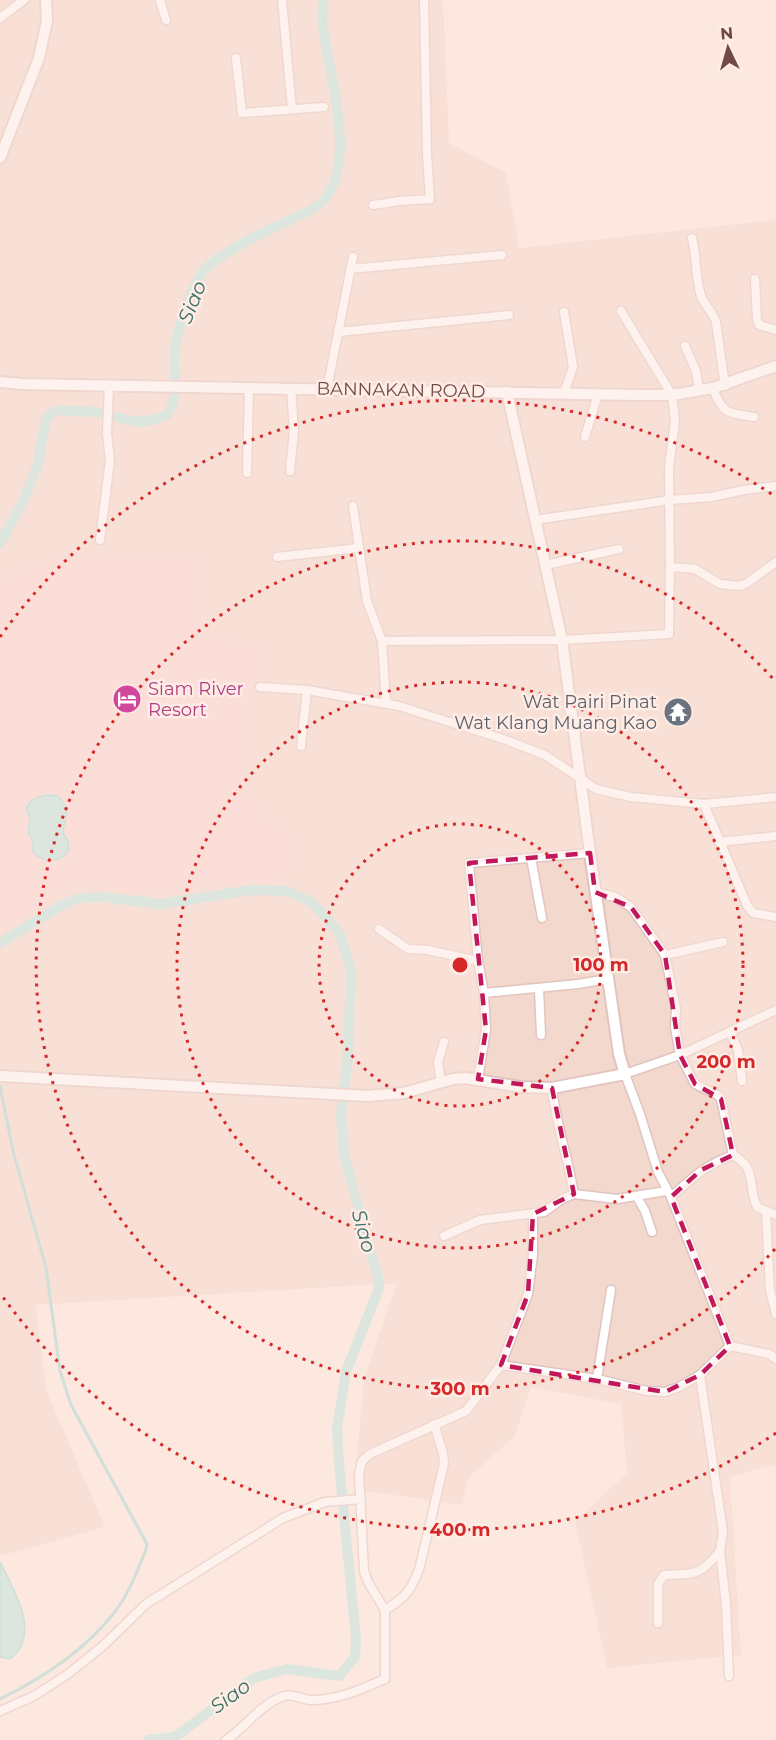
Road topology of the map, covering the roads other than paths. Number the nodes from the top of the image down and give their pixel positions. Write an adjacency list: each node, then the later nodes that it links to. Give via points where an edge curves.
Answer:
1 (24, 0): 6 (street)
2 (46, 0): 11 (street, via 47,21 39,58)
3 (160, 0): 7 (street)
4 (282, 0): 10 (street)
5 (424, 0): 12 (street, via 430,199)
6 (0, 18)
7 (166, 20)
8 (236, 58): 10 (street, via 242,113)
9 (324, 107): 10 (street)
10 (292, 109)
11 (1, 153)
12 (373, 205)
13 (692, 238): 28 (street, via 702,299 716,322)
14 (502, 255): 16 (street)
15 (353, 257): 16 (street)
16 (350, 269): 22 (street)
17 (755, 279): 21 (street, via 759,325)
18 (621, 311): 38 (street)
19 (564, 312): 36 (street, via 573,367)
20 (509, 315): 22 (street)
21 (776, 330)
22 (338, 332): 33 (street)
23 (685, 346): 34 (street)
24 (776, 366): 28 (street, BANNAKAN ROAD)
25 (0, 382): 26 (street, BANNAKAN ROAD)
26 (21, 384): 27 (street, BANNAKAN ROAD); 29 (street, BANNAKAN ROAD)
27 (109, 385): 30 (street, BANNAKAN ROAD); 47 (street, via 110,460)
28 (724, 386): 32 (street, BANNAKAN ROAD)
29 (0, 388)
30 (249, 388): 31 (street, BANNAKAN ROAD); 42 (street)
31 (291, 388): 33 (street, BANNAKAN ROAD); 41 (street, via 294,430)
32 (713, 388): 34 (street, BANNAKAN ROAD); 39 (street, via 724,410)
33 (327, 389): 35 (street, BANNAKAN ROAD)
34 (699, 390): 38 (street, BANNAKAN ROAD)
35 (507, 392): 36 (street, BANNAKAN ROAD); 46 (street)
36 (564, 393): 37 (street, BANNAKAN ROAD)
37 (598, 394): 38 (street, BANNAKAN ROAD); 40 (street)
38 (672, 394): 44 (street, via 675,421 669,468)
39 (754, 417)
40 (585, 437)
41 (290, 471)
42 (247, 473)
43 (776, 486): 44 (street)
44 (670, 500): 46 (street); 53 (street)
45 (353, 506): 48 (street)
46 (535, 520): 52 (street)
47 (100, 540)
48 (359, 548): 50 (street); 55 (street, via 367,601)
49 (619, 549): 52 (street)
50 (277, 557)
51 (776, 562): 53 (street, via 740,586 720,584 695,569)
52 (546, 566): 54 (street)
53 (670, 567): 54 (street, via 669,634)
54 (562, 640): 55 (street); 60 (street)
55 (382, 641): 58 (street)
56 (260, 687): 57 (street)
57 (307, 690): 58 (street); 59 (street)
58 (387, 703): 60 (street, via 545,755)
59 (301, 746)
60 (582, 781): 62 (street, via 596,789 631,797); 65 (street)
61 (776, 797): 62 (street)
62 (704, 804): 64 (street)
63 (776, 836): 64 (street)
64 (719, 842): 68 (street, via 753,913)
65 (590, 853): 66 (street); 67 (street)
66 (531, 858): 69 (street); 73 (street, via 469,863)
67 (595, 892): 72 (street, via 615,897 631,907); 74 (street)
68 (776, 917)
69 (542, 918)
70 (379, 929): 73 (street, via 408,949)
71 (723, 942): 72 (street)
72 (665, 955): 81 (street, via 676,1008)
73 (478, 961): 76 (street)
74 (608, 979): 75 (street); 82 (street)
75 (539, 988): 76 (street); 79 (street)
76 (484, 993): 84 (street, via 486,1030)
77 (776, 1010): 78 (street)
78 (730, 1032): 81 (street); 85 (street, via 738,1050)
79 (541, 1035)
80 (444, 1042): 86 (street, via 438,1062)
81 (680, 1055): 82 (street); 88 (street, via 695,1084 722,1100)
82 (625, 1074): 87 (street); 90 (street)
83 (5, 1076): 86 (street, via 368,1096 404,1093)
84 (478, 1079): 86 (street); 87 (street)
85 (742, 1081)
86 (441, 1083)
87 (552, 1088): 89 (street)
88 (733, 1155): 90 (street, via 712,1163); 92 (street, via 747,1166 753,1198 757,1207)
89 (574, 1194): 91 (street); 93 (street, via 544,1212)
90 (669, 1194): 91 (street); 99 (street)
91 (637, 1197): 95 (street)
92 (766, 1212): 94 (street); 98 (street, via 770,1290)
93 (533, 1214): 96 (street, via 480,1220); 101 (street, via 528,1294)
94 (776, 1215)
95 (652, 1232)
96 (444, 1236)
97 (611, 1290): 103 (street)
98 (776, 1314)
99 (730, 1346): 100 (street); 102 (street)
100 (774, 1354)
101 (501, 1365): 103 (street); 104 (street, via 466,1411)
102 (700, 1375): 103 (street, via 679,1387 656,1392); 106 (street, via 720,1502)
103 (597, 1379)
104 (434, 1424): 105 (street, via 362,1461); 107 (street, via 444,1464 420,1566 405,1598)
105 (359, 1499): 107 (street, via 364,1571); 110 (street, via 325,1502 283,1518 146,1604 68,1674 34,1696)
106 (720, 1551): 108 (street, via 693,1574 664,1575 658,1584); 109 (street)
107 (385, 1610): 111 (street, via 385,1679 350,1694 311,1701 283,1696 259,1710)
108 (658, 1623)
109 (729, 1676)
110 (0, 1711)
111 (226, 1740)

